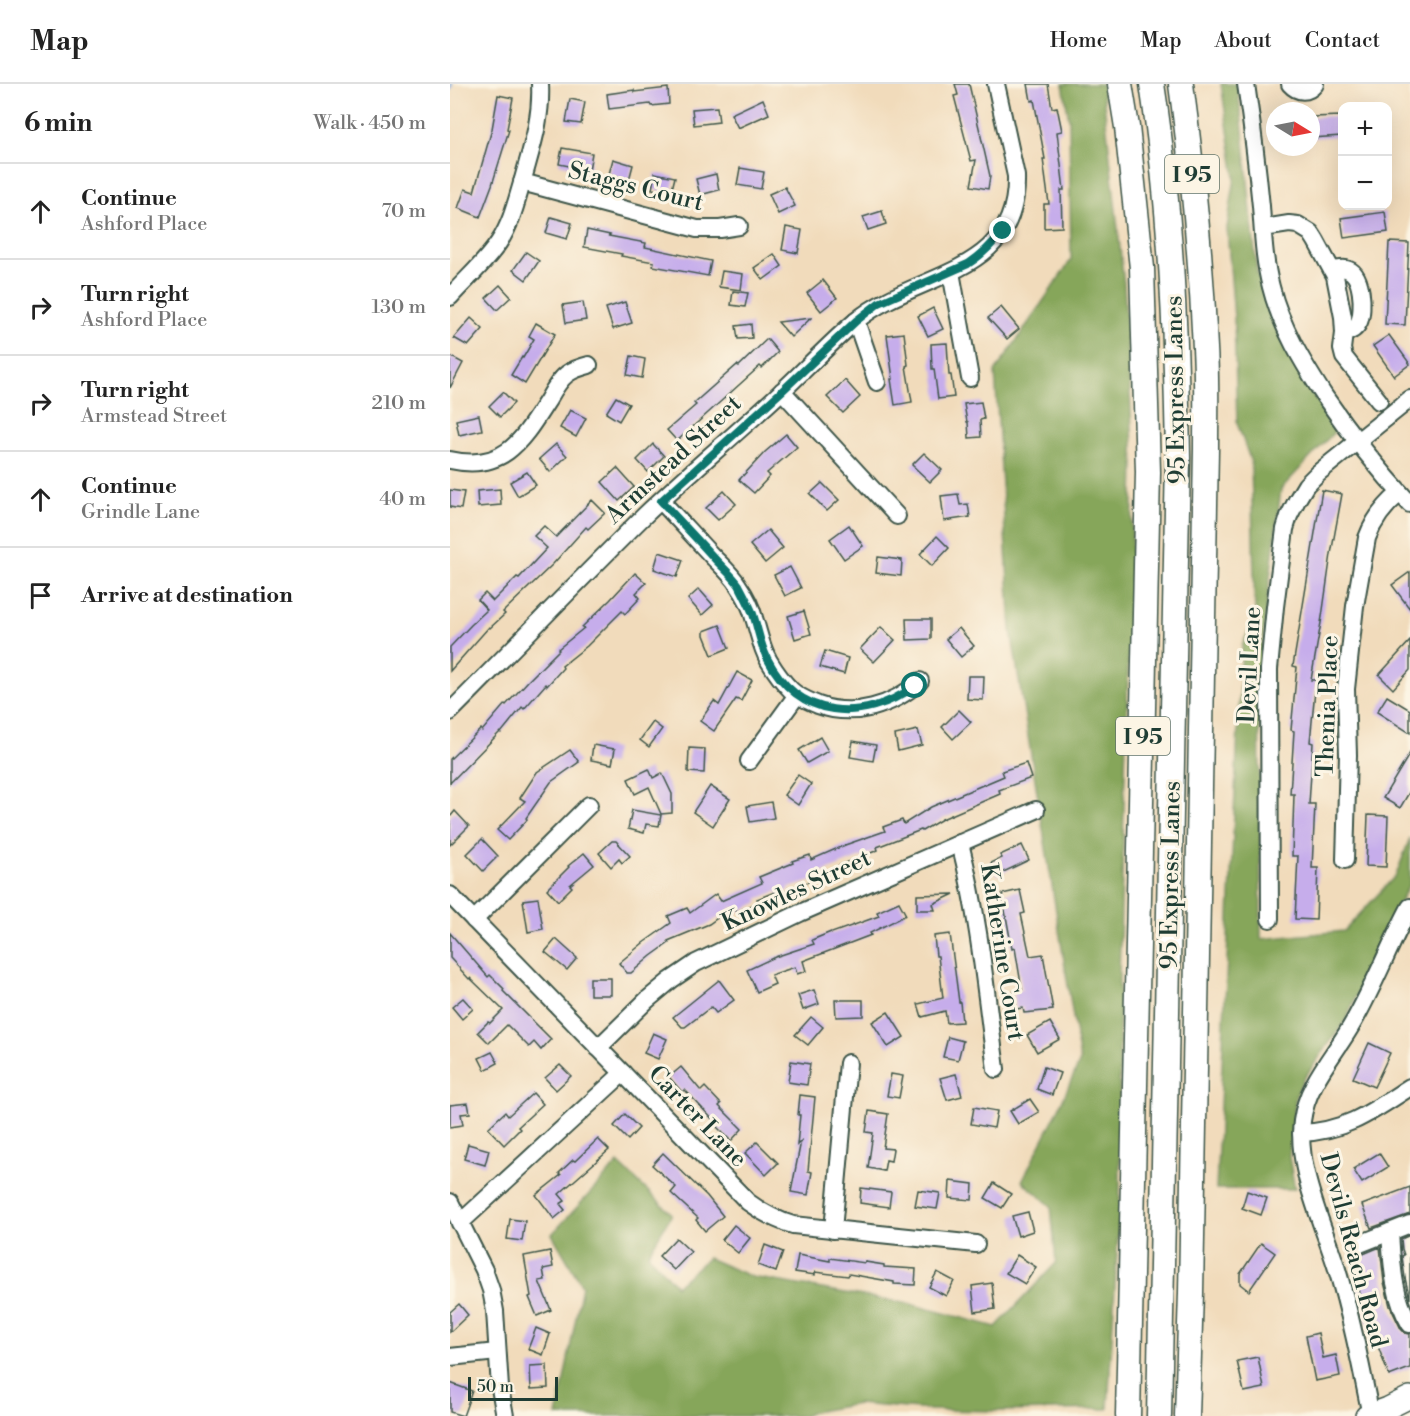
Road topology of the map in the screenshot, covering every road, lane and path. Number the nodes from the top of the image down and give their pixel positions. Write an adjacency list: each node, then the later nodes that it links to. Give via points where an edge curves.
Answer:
1 (540, 84): 9 (street, via 539,123)
2 (996, 84): 12 (street, Armstead Street, via 1016,176 1014,205 993,244)
3 (1120, 84): 56 (highway, I 95, via 1142,268 1148,472)
4 (1152, 84): 57 (highway, 95 Express Lanes, via 1172,271 1178,458)
5 (1181, 84): 58 (highway, I 95, via 1200,264 1206,438)
6 (1246, 84): 11 (street)
7 (1290, 84): 8 (street, via 1304,91)
8 (1315, 84)
9 (522, 182): 10 (street, Staggs Court, via 697,229); 13 (street, via 501,240)
10 (739, 226)
11 (1263, 228): 20 (street, via 1289,224 1311,233 1335,276 1343,317 1344,357); 21 (street, via 1271,287 1293,344)
12 (951, 272): 14 (street, Armstead Street, via 879,303); 16 (street)
13 (450, 297)
14 (856, 321): 17 (street); 18 (street, Armstead Street)
15 (589, 365): 22 (street, via 567,374 524,436 503,454 477,463)
16 (970, 378)
17 (877, 382)
18 (782, 391): 24 (street, Armstead Street); 25 (street)
19 (1410, 399): 21 (street, Devil Lane)
20 (1379, 401)
21 (1357, 442): 23 (street); 36 (street, Devil Lane, via 1306,485 1286,529 1269,669)
22 (450, 460)
23 (1405, 499): 33 (street, Thenia Place, via 1383,509 1370,529 1355,606 1346,689)
24 (661, 501): 27 (street, via 737,582 747,598 768,659); 28 (street, Armstead Street)
25 (897, 516)
26 (920, 681): 27 (street, via 885,704 852,711 823,706)
27 (797, 695): 29 (street)
28 (450, 712)
29 (748, 760)
30 (589, 805): 37 (street)
31 (1036, 810): 32 (street, Knowles Street)
32 (960, 843): 38 (street, Knowles Street, via 696,963 647,1000); 40 (street, Katherine Court, via 975,907)
33 (1345, 860)
34 (450, 895): 37 (street, Carter Lane)
35 (1410, 907): 43 (street, Devils Reach Road, via 1355,1020 1313,1084)
36 (1270, 919)
37 (474, 920): 38 (street, Carter Lane)
38 (598, 1048): 41 (street, Carter Lane)
39 (848, 1063): 47 (street)
40 (996, 1069)
41 (622, 1073): 45 (street); 47 (street, Carter Lane, via 748,1202 777,1220)
42 (1410, 1087): 43 (street, via 1345,1125)
43 (1301, 1133): 59 (street, Devils Reach Road, via 1305,1170 1345,1296)
44 (450, 1202): 45 (street)
45 (460, 1223): 52 (street, via 491,1290)
46 (1410, 1224): 48 (street)
47 (833, 1230): 49 (street, Carter Lane)
48 (1390, 1232): 50 (street); 51 (street, via 1395,1285)
49 (976, 1244)
50 (1357, 1245)
51 (1410, 1324)
52 (497, 1352): 53 (street); 55 (street)
53 (450, 1356)
54 (1410, 1397): 59 (main road)
55 (505, 1416)
56 (1128, 1416)
57 (1159, 1416)
58 (1187, 1416)
59 (1369, 1416)

